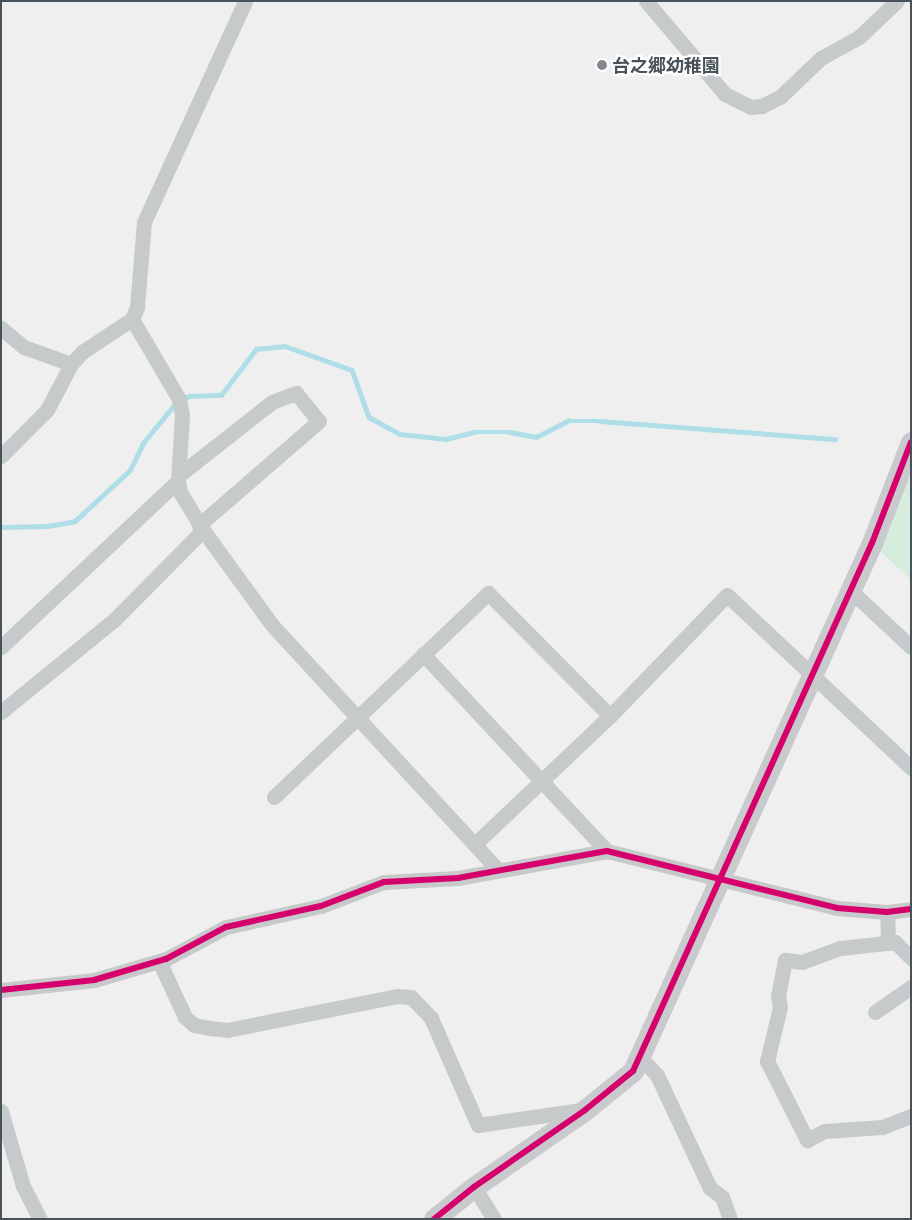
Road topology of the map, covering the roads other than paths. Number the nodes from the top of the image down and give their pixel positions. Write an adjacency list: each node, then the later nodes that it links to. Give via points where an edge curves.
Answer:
1 (245, 1): 4 (street, via 144,222 137,307)
2 (646, 1): 3 (street, via 724,94 751,107 762,106 780,97 821,58 859,37)
3 (897, 1)
4 (132, 319): 6 (street, via 82,352); 9 (street, via 179,399 182,415)
5 (1, 328): 6 (street, via 24,347)
6 (71, 364): 8 (street, via 47,410)
7 (911, 442): 11 (street)
8 (1, 456)
9 (178, 478): 10 (street, via 180,492); 10 (street, via 272,402 296,393 319,421); 12 (street)
10 (201, 527): 16 (street, via 114,620); 17 (street, via 272,625)
11 (851, 591): 13 (street); 15 (street)
12 (1, 647)
13 (911, 647)
14 (423, 654): 17 (street); 18 (street, via 488,593); 20 (street)
15 (813, 674): 18 (street, via 727,595); 19 (street); 25 (street)
16 (1, 712)
17 (357, 716): 21 (street); 22 (street)
18 (610, 716): 20 (street)
19 (910, 765)
20 (543, 780): 22 (street); 23 (street)
21 (274, 797)
22 (476, 843): 24 (street)
23 (608, 850): 24 (street); 25 (street)
24 (498, 870): 30 (street, via 458,878 384,882 321,906 226,927)
25 (721, 878): 27 (street, via 837,908); 34 (street)
26 (911, 909): 27 (street)
27 (887, 912): 28 (street)
28 (888, 943): 29 (street, via 895,942); 37 (street, via 840,948 802,962 785,960 778,995 780,1007 767,1061 807,1140 825,1132 882,1128)
29 (911, 958)
30 (159, 961): 32 (street, via 94,980); 35 (street, via 185,1017 194,1025 208,1028 227,1030 397,996 411,997 431,1018 478,1124)
31 (911, 987): 33 (street)
32 (1, 990)
33 (875, 1012)
34 (640, 1058): 35 (street, via 633,1071); 42 (street, via 657,1075 710,1188 722,1197)
35 (585, 1110): 38 (street)
36 (1, 1111): 39 (street, via 22,1186)
37 (911, 1116)
38 (474, 1186): 40 (street); 41 (street)
39 (40, 1219)
40 (434, 1219)
41 (494, 1219)
42 (730, 1219)

